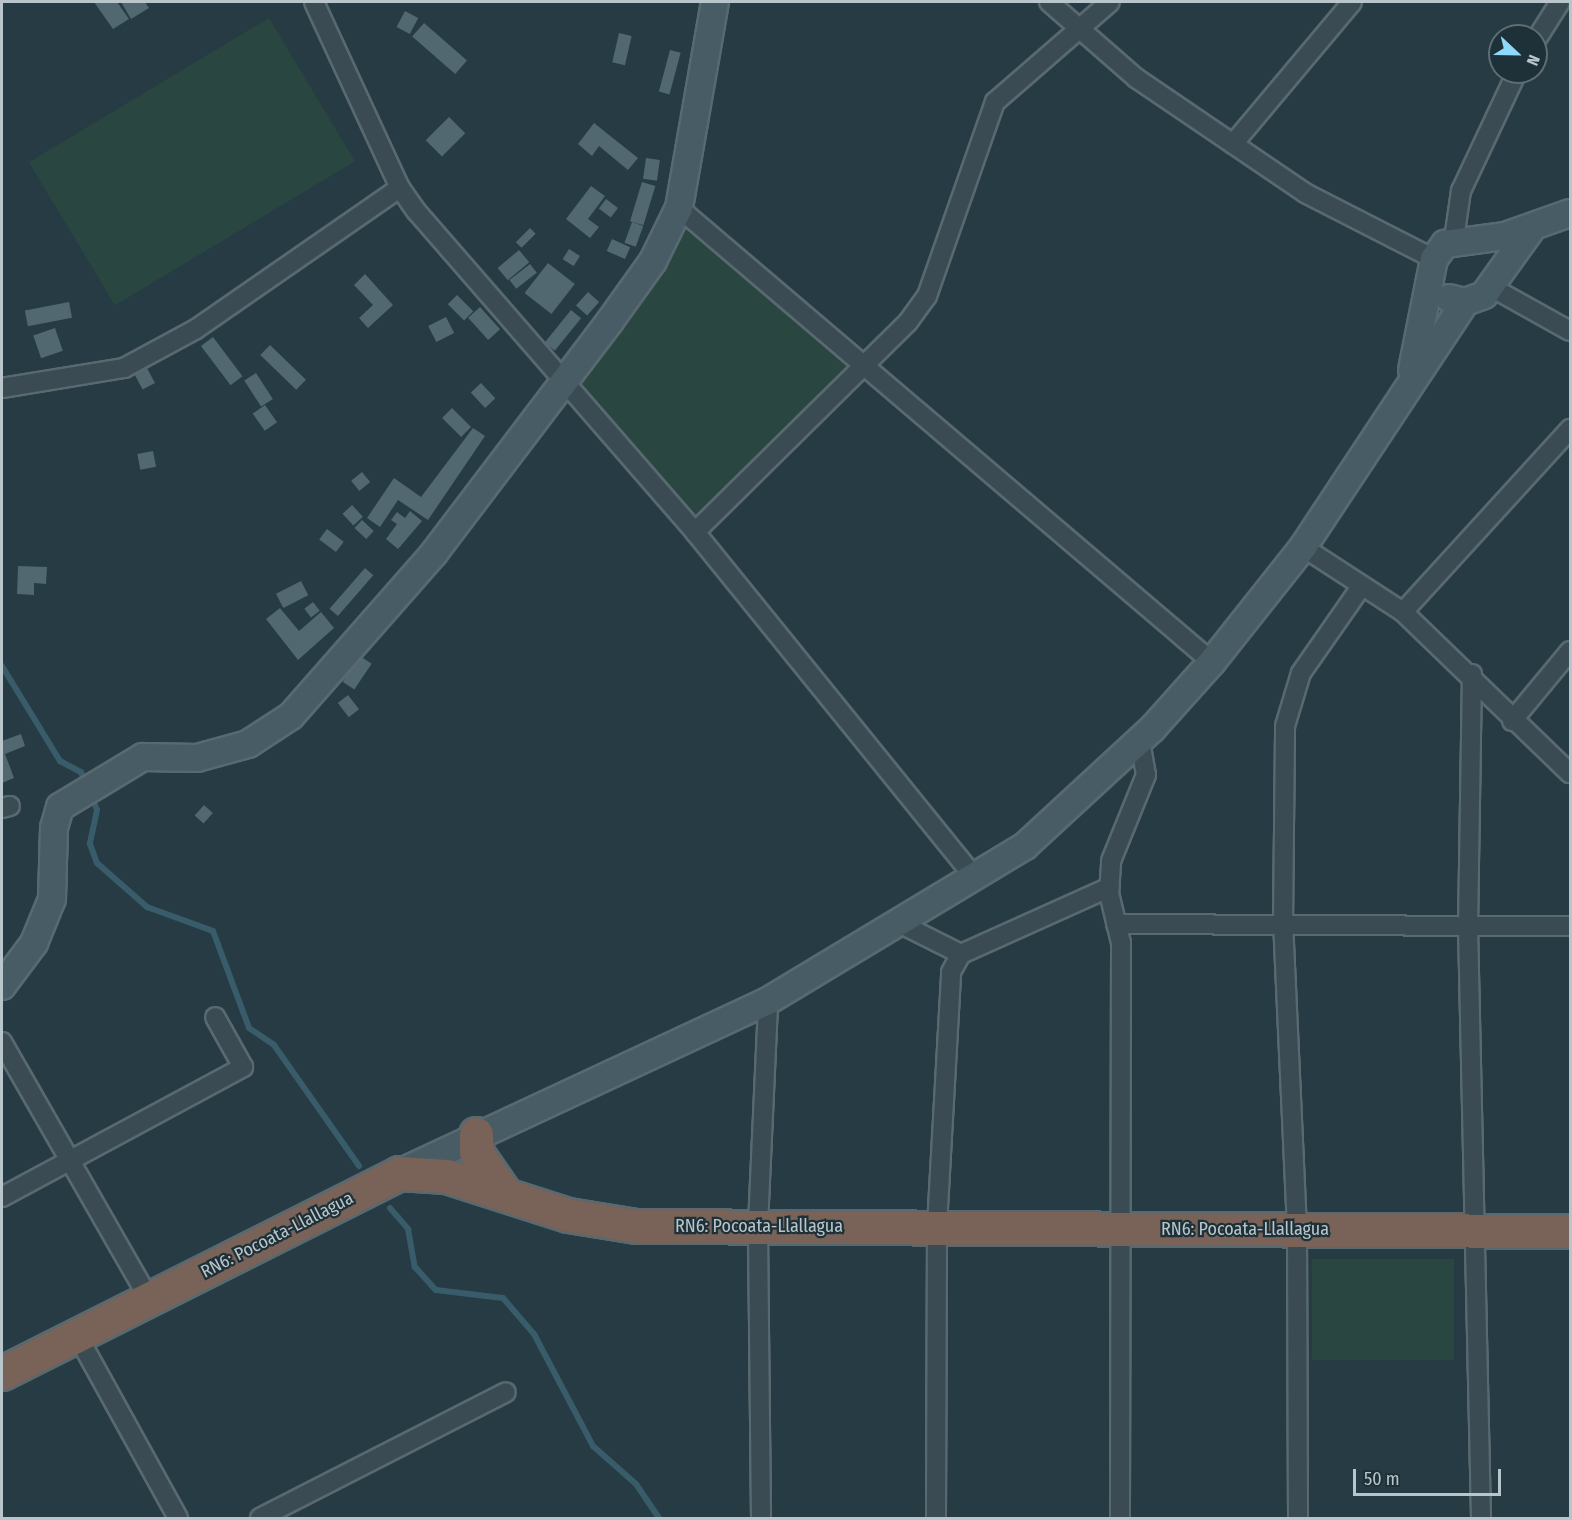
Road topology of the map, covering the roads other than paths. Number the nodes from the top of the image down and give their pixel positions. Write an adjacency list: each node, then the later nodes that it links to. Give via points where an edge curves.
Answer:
1 (314, 2): 11 (street)
2 (715, 2): 12 (street)
3 (1049, 2): 8 (street)
4 (1110, 2): 8 (street)
5 (1353, 2): 10 (street)
6 (1560, 2): 7 (street)
7 (1546, 24)
8 (1076, 27): 10 (street, via 1136,78); 20 (street, via 995,102 927,296)
9 (1511, 84): 15 (street, via 1461,191)
10 (1233, 144): 16 (street, via 1305,193)
11 (400, 188): 22 (street); 23 (street, via 196,329 124,368)
12 (679, 208): 20 (street); 22 (street, via 653,261)
13 (1570, 213): 14 (street)
14 (1532, 228): 15 (street); 17 (street)
15 (1463, 239): 16 (street); 17 (street, via 1487,247 1495,261)
16 (1434, 269): 18 (street, via 1446,296); 21 (street)
17 (1493, 283): 18 (street); 19 (street)
18 (1465, 302): 21 (street)
19 (1570, 331)
20 (867, 364): 25 (street); 30 (street)
21 (1409, 380): 26 (street, via 1374,444)
22 (564, 384): 25 (street); 43 (street, via 434,553 291,716 248,744 197,758 143,757 60,807 54,828 52,899 34,943)
23 (2, 388)
24 (1570, 429): 28 (street)
25 (695, 532): 35 (street)
26 (1303, 547): 27 (street); 30 (street)
27 (1360, 587): 28 (street); 39 (street, via 1301,673 1285,726)
28 (1403, 612): 31 (street)
29 (1570, 651): 32 (street)
30 (1212, 662): 33 (street)
31 (1472, 674): 32 (street); 41 (street)
32 (1512, 721): 34 (street)
33 (1140, 740): 35 (street, via 1025,846); 36 (street, via 1146,775 1111,861)
34 (1570, 773)
35 (974, 877): 37 (street)
36 (1110, 887): 38 (street); 42 (street)
37 (897, 922): 42 (street); 44 (street)
38 (1116, 924): 39 (street); 54 (street)
39 (1283, 924): 41 (street); 55 (street)
40 (1570, 926): 41 (street)
41 (1468, 927): 56 (street)
42 (961, 954): 53 (street, via 951,972)
43 (2, 986)
44 (768, 1001): 47 (street); 52 (street)
45 (215, 1017): 48 (street, via 243,1067)
46 (2, 1042): 48 (street)
47 (476, 1134): 49 (street); 50 (highway, via 476,1152)
48 (69, 1164): 51 (street); 58 (street)
49 (399, 1173): 50 (highway, RN6: Pocoata-Llallagua, via 446,1176); 58 (highway, RN6: Pocoata-Llallagua)
50 (503, 1191): 52 (highway, RN6: Pocoata-Llallagua, via 568,1215 636,1226)
51 (2, 1197)
52 (758, 1225): 53 (highway, RN6: Pocoata-Llallagua); 64 (street)
53 (937, 1227): 54 (highway, RN6: Pocoata-Llallagua); 65 (street)
54 (1120, 1228): 55 (highway, RN6: Pocoata-Llallagua); 66 (street)
55 (1297, 1229): 56 (highway, RN6: Pocoata-Llallagua); 67 (street)
56 (1478, 1231): 57 (highway, RN6: Pocoata-Llallagua); 68 (street)
57 (1570, 1232)
58 (149, 1299): 59 (highway, RN6: Pocoata-Llallagua)
59 (77, 1335): 60 (highway, RN6: Pocoata-Llallagua); 62 (street)
60 (2, 1373)
61 (506, 1392): 63 (street)
62 (178, 1518)
63 (260, 1518)
64 (760, 1518)
65 (936, 1518)
66 (1120, 1518)
67 (1298, 1518)
68 (1481, 1518)

